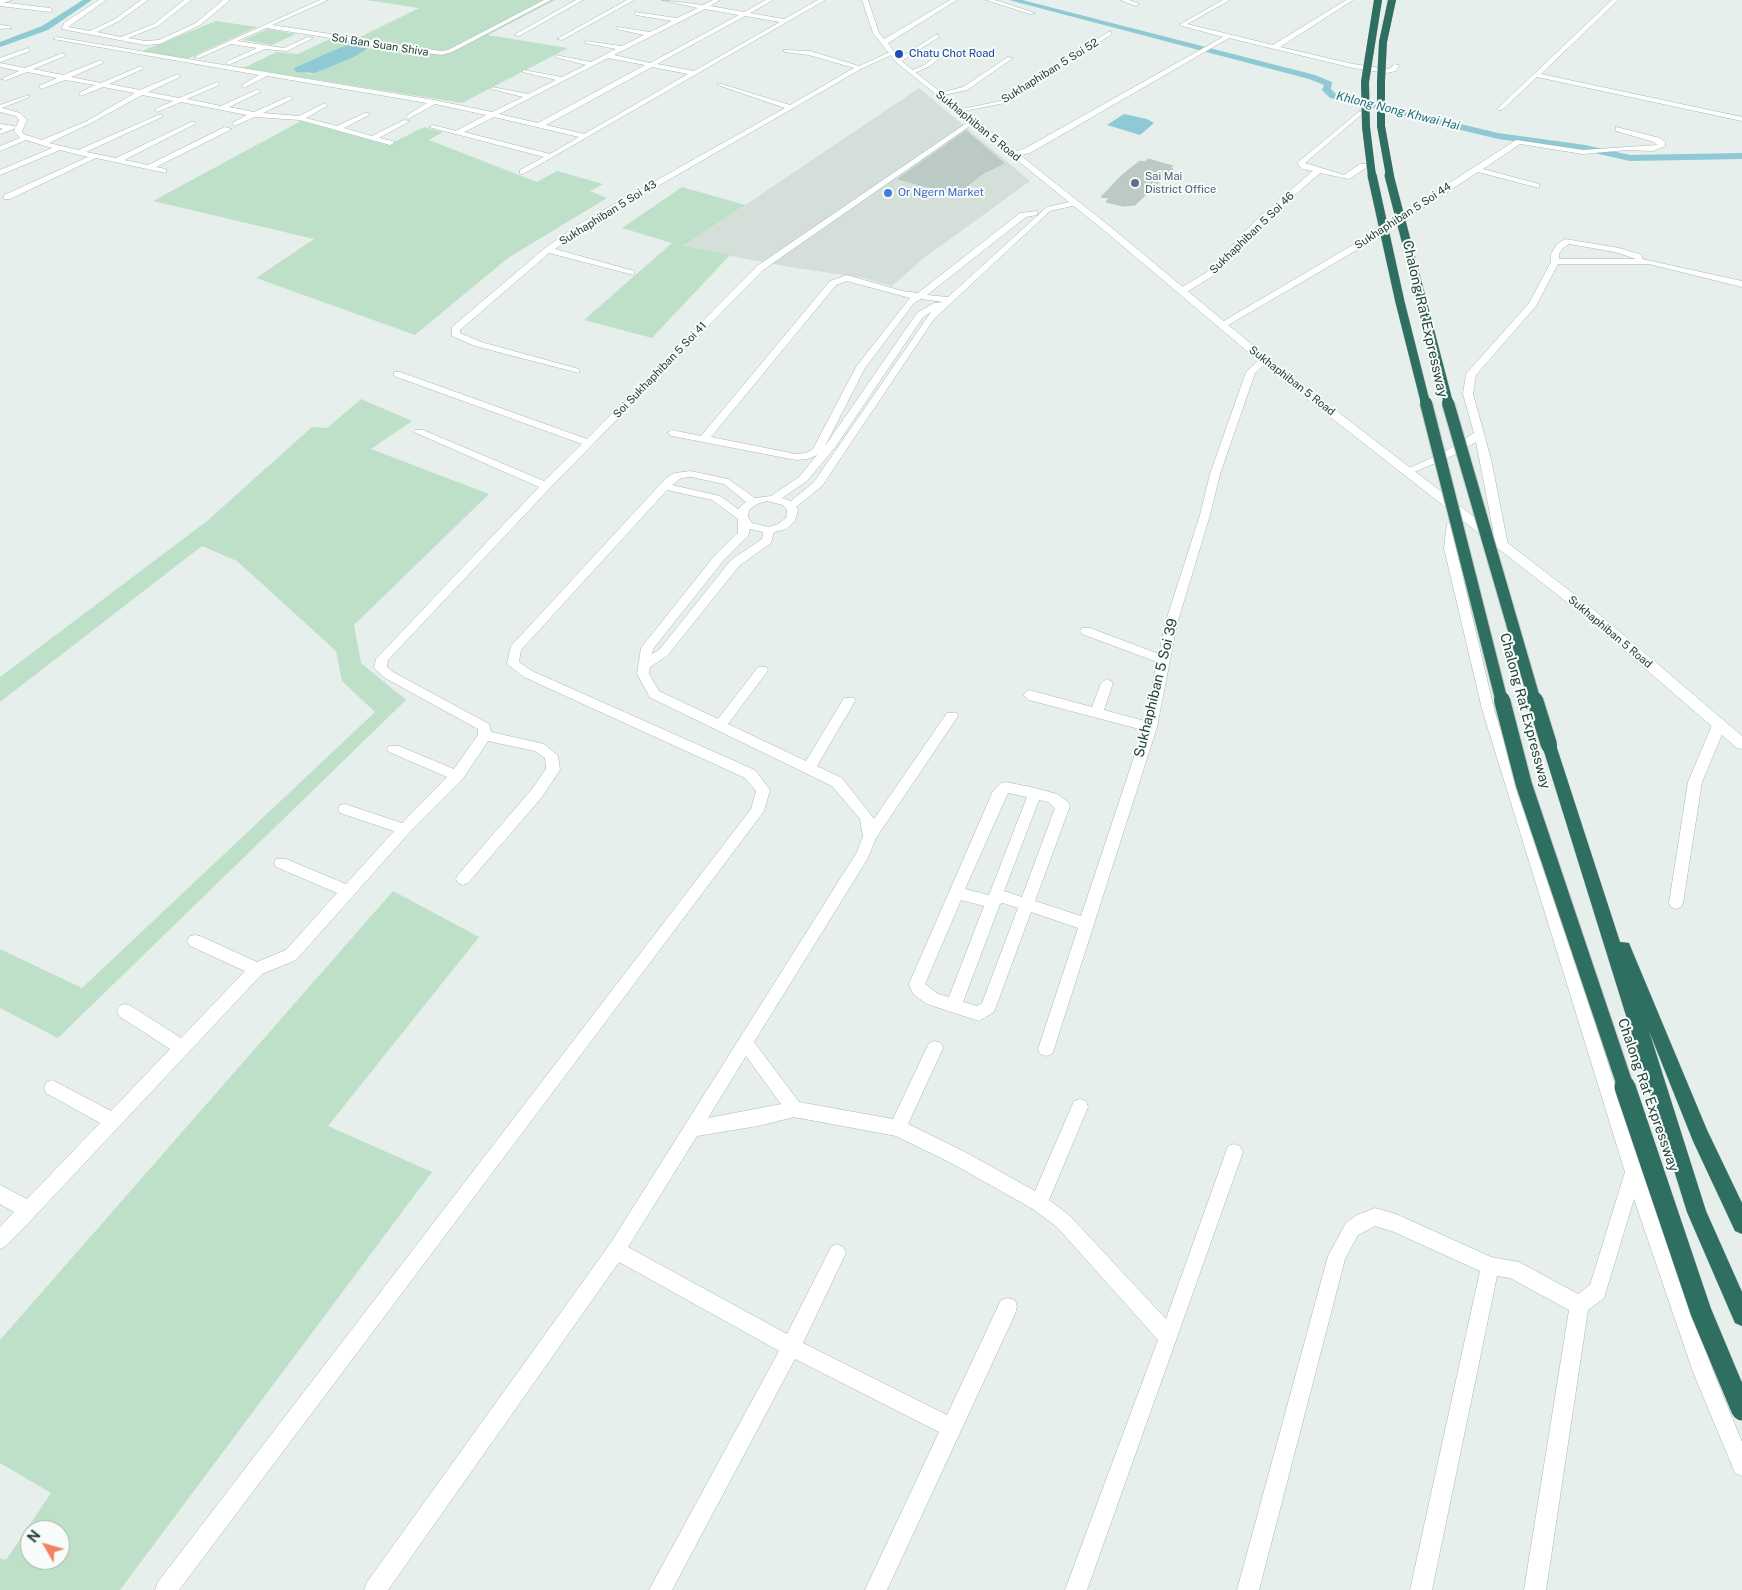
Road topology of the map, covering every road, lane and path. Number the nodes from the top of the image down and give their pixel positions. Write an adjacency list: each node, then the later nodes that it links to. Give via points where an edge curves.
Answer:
1 (9, 0): 23 (main road)
2 (103, 0): 36 (street, via 63,26)
3 (144, 0): 36 (street, via 117,20)
4 (188, 0): 44 (street, via 156,25)
5 (227, 0): 44 (street, via 198,24 167,40 145,43)
6 (325, 0): 32 (street)
7 (548, 0): 32 (street, Soi Ban Suan Shiva, via 441,53)
8 (580, 0): 39 (street)
9 (631, 0): 45 (street)
10 (665, 0): 25 (street)
11 (716, 0): 25 (street)
12 (770, 0): 29 (street)
13 (822, 0): 31 (street)
14 (865, 0): 48 (main road, Sukhaphiban 5 Road, via 876,33)
15 (954, 0): 48 (main road)
16 (989, 0): 28 (street)
17 (1123, 0): 24 (street)
18 (1227, 0): 41 (street, via 1182,25)
19 (1350, 0): 51 (street)
20 (1378, 0): 241 (highway, Chalong Rat Expressway, bridge, via 1365,82 1370,167 1400,302 1505,713 1524,784 1701,1312)
21 (1392, 0): 203 (highway, Chalong Rat Expressway, bridge, via 1383,42 1381,81 1381,126 1387,167 1437,366 1531,688)
22 (1616, 0): 78 (street)
23 (0, 3): 26 (street)
24 (1136, 4)
25 (703, 7): 29 (street); 30 (street)
26 (50, 10)
27 (636, 13): 30 (street)
28 (1032, 13)
29 (744, 14): 31 (street); 68 (street)
30 (677, 20): 38 (street)
31 (784, 21): 77 (street)
32 (265, 26): 46 (street)
33 (0, 27): 34 (street)
34 (8, 28)
35 (619, 28): 38 (street)
36 (91, 33): 44 (street)
37 (1110, 33): 105 (street, Sukhaphiban 5 Soi 52, via 1003,102)
38 (650, 34): 50 (street)
39 (517, 35)
40 (937, 36): 62 (street)
41 (1228, 36): 51 (street); 133 (street, via 1027,151)
42 (310, 38): 49 (street, via 285,50)
43 (56, 39): 67 (street)
44 (122, 39)
45 (560, 39)
46 (231, 42): 49 (street); 59 (street)
47 (587, 42): 50 (street)
48 (883, 43): 55 (main road, Sukhaphiban 5 Road)
49 (264, 47): 64 (street)
50 (621, 48): 58 (street)
51 (1273, 48): 69 (street, via 1387,71 1394,70)
52 (28, 50): 61 (street)
53 (948, 50): 75 (street)
54 (786, 51): 71 (street, via 810,53)
55 (890, 54): 62 (main road, Sukhaphiban 5 Road); 71 (street, Sukhaphiban 5 Soi 43)
56 (63, 55): 72 (street)
57 (557, 56): 65 (street)
58 (607, 56): 65 (street); 68 (street)
59 (197, 57)
60 (1010, 58): 93 (street, via 965,89)
61 (0, 60)
62 (898, 61): 75 (main road, Sukhaphiban 5 Road)
63 (101, 62): 80 (street)
64 (228, 63)
65 (592, 64): 82 (street)
66 (0, 65): 72 (street)
67 (206, 65): 73 (street); 76 (street)
68 (651, 65): 77 (street); 116 (street)
69 (1396, 65)
70 (141, 68): 83 (street)
71 (859, 68): 101 (street, Sukhaphiban 5 Soi 43)
72 (25, 70): 80 (street); 81 (street)
73 (193, 71)
74 (525, 71): 82 (street)
75 (912, 72): 93 (main road, Sukhaphiban 5 Road)
76 (266, 74): 87 (street); 88 (street)
77 (693, 74): 125 (street)
78 (1536, 75): 104 (street); 112 (street)
79 (178, 76): 91 (street)
80 (64, 78): 83 (street); 86 (street)
81 (4, 79)
82 (563, 79): 96 (street)
83 (104, 84): 91 (street); 92 (street)
84 (217, 84): 98 (street)
85 (720, 84): 101 (street)
86 (41, 86)
87 (244, 86)
88 (348, 88): 94 (street); 111 (street)
89 (494, 88): 96 (street)
90 (258, 91): 102 (street)
91 (142, 92): 98 (street); 128 (street, via 102,116)
92 (81, 94)
93 (939, 94): 105 (main road, Sukhaphiban 5 Road)
94 (391, 95): 99 (street); 100 (street)
95 (27, 96): 103 (street)
96 (529, 96): 110 (street)
97 (290, 98): 108 (street)
98 (180, 100): 102 (street); 132 (street)
99 (434, 102): 110 (street); 127 (street)
100 (376, 104)
101 (790, 107): 149 (street, Sukhaphiban 5 Soi 43, via 582,226)
102 (219, 108): 107 (street); 108 (street)
103 (0, 109): 119 (street, via 18,114 23,120)
104 (1500, 109)
105 (959, 110): 113 (main road, Sukhaphiban 5 Road)
106 (1360, 113): 140 (street, via 1301,163)
107 (202, 114)
108 (254, 114): 111 (street); 115 (street)
109 (367, 114): 120 (street)
110 (493, 114): 116 (street); 124 (street)
111 (300, 118): 120 (street)
112 (1742, 119)
113 (972, 121): 133 (main road, Sukhaphiban 5 Road); 167 (street, Soi Sukhaphiban 5 Soi 41, via 760,268)
114 (193, 123): 136 (street)
115 (234, 124)
116 (540, 125): 125 (street)
117 (0, 126): 119 (street)
118 (433, 127): 124 (street)
119 (16, 128): 123 (street); 126 (street)
120 (338, 128): 127 (street)
121 (228, 129): 138 (street)
122 (1619, 129): 139 (street, Sukhaphiban 5 Soi 44, via 1657,140 1661,146 1583,152 1519,142)
123 (0, 132)
124 (457, 133): 135 (street)
125 (585, 136): 135 (street)
126 (27, 138): 128 (street); 130 (street)
127 (373, 138): 129 (street)
128 (42, 143): 131 (street)
129 (390, 143)
130 (0, 148)
131 (59, 148): 132 (street); 143 (street)
132 (80, 152): 134 (street)
133 (1014, 155): 146 (main road, Sukhaphiban 5 Road)
134 (95, 156): 136 (street); 145 (street)
135 (550, 156): 142 (street)
136 (116, 161): 138 (street)
137 (1363, 166): 140 (street, via 1349,177)
138 (149, 168): 141 (street)
139 (1476, 169): 144 (street); 159 (street, Sukhaphiban 5 Soi 44, via 1364,242)
140 (1318, 171): 154 (street, Sukhaphiban 5 Soi 46, via 1261,220 1210,274)
141 (163, 172)
142 (523, 172)
143 (0, 173)
144 (1536, 186)
145 (7, 197)
146 (1065, 197): 147 (main road, Sukhaphiban 5 Road); 148 (street)
147 (1074, 204): 148 (street); 154 (main road, Sukhaphiban 5 Road)
148 (1042, 208): 156 (street, via 1023,215); 158 (street, via 966,287)
149 (548, 250): 152 (street); 161 (street, Sukhaphiban 5 Soi 43, via 461,323 455,334 478,344)
150 (1649, 261): 151 (street); 151 (street, via 1616,250 1568,241 1555,254); 153 (street)
151 (1555, 262): 165 (street, via 1533,304 1471,374 1468,394)
152 (631, 274)
153 (1742, 284)
154 (1182, 291): 159 (main road, Sukhaphiban 5 Road)
155 (901, 294): 156 (street); 157 (street); 166 (street, via 847,278 833,282)
156 (920, 296): 157 (street); 158 (street)
157 (911, 301): 158 (street); 166 (street, via 861,367 817,451 796,457)
158 (944, 303): 171 (street, via 920,315 832,444 803,480); 173 (street, via 818,484)
159 (1222, 326): 160 (main road, Sukhaphiban 5 Road)
160 (1264, 360): 168 (main road, Sukhaphiban 5 Road); 183 (street, Sukhaphiban 5 Soi 39, via 1251,372 1215,474)
161 (576, 371)
162 (397, 374): 167 (street)
163 (419, 432): 169 (street)
164 (672, 432): 166 (street)
165 (1479, 433): 168 (street, via 1464,446); 177 (street)
166 (704, 438)
167 (589, 444): 169 (street, Soi Sukhaphiban 5 Soi 41)
168 (1408, 471): 174 (main road, Sukhaphiban 5 Road)
169 (546, 486): 194 (street, Soi Sukhaphiban 5 Soi 41, via 382,658 380,668 389,675 484,727)
170 (664, 486): 172 (street, via 679,475 691,474 728,482); 175 (street, via 716,498); 244 (street, via 515,650 513,664 528,674 750,774 763,790 757,811)
171 (774, 499): 172 (street); 173 (street)
172 (753, 502): 175 (street, via 744,509)
173 (791, 506): 176 (street, via 792,519 782,527)
174 (1463, 516): 177 (main road, Sukhaphiban 5 Road); 227 (street, via 1453,524 1450,548 1488,709)
175 (743, 520): 176 (street, via 754,528); 178 (street, via 744,534)
176 (769, 530): 179 (street, via 767,540)
177 (1502, 545): 191 (main road, Sukhaphiban 5 Road, via 1587,611)
178 (719, 558): 179 (street); 180 (street)
179 (735, 564): 181 (street)
180 (685, 598): 181 (street); 184 (street, via 648,648)
181 (704, 603): 184 (street, via 663,653)
182 (1086, 631): 183 (street)
183 (1163, 660): 193 (street, Sukhaphiban 5 Soi 39)
184 (643, 666): 192 (street, via 643,674 654,694)
185 (762, 670): 192 (street)
186 (1107, 682): 189 (street)
187 (1030, 694): 189 (street)
188 (849, 702): 197 (street)
189 (1096, 713): 193 (street)
190 (952, 716): 202 (street)
191 (1719, 725): 195 (main road, Sukhaphiban 5 Road); 209 (street, via 1695,782)
192 (720, 726): 197 (street)
193 (1150, 727): 211 (street, Sukhaphiban 5 Soi 39)
194 (485, 736): 198 (street); 205 (street, via 539,747 551,756 553,770)
195 (1742, 744)
196 (394, 749): 198 (street)
197 (808, 769): 202 (street, via 837,782 866,817)
198 (457, 776): 201 (street)
199 (1035, 793): 207 (street, via 1012,787 1000,791); 208 (street); 210 (street, via 1052,798 1062,806)
200 (345, 809): 201 (street)
201 (404, 828): 206 (street)
202 (870, 836): 216 (street, via 863,854)
203 (1583, 852): 231 (highway, via 1700,1135); 238 (highway, Chalong Rat Expressway, via 1697,1212)
204 (281, 863): 206 (street)
205 (463, 879)
206 (348, 891): 213 (street, via 291,955)
207 (957, 893): 208 (street); 214 (street, via 918,984 919,989 933,999)
208 (993, 901): 210 (street, via 1002,897); 214 (street)
209 (1676, 903)
210 (1027, 905): 211 (street); 214 (street, via 988,1007 979,1014)
211 (1085, 924): 219 (street, Sukhaphiban 5 Soi 39)
212 (195, 941): 213 (street)
213 (257, 969): 217 (street)
214 (953, 1006)
215 (125, 1012): 217 (street)
216 (746, 1044): 222 (street); 225 (street)
217 (183, 1048): 223 (street)
218 (935, 1048): 224 (street)
219 (1046, 1048)
220 (52, 1088): 223 (street)
221 (1080, 1107): 229 (street)
222 (794, 1109): 224 (street); 225 (street)
223 (113, 1121): 230 (street)
224 (898, 1128): 229 (street)
225 (690, 1129): 233 (street)
226 (1234, 1152): 239 (street)
227 (1634, 1172): 236 (street, via 1597,1291); 243 (street, via 1703,1372)
228 (0, 1194): 230 (street)
229 (1039, 1202): 239 (street, via 1063,1220)
230 (29, 1210): 232 (street)
231 (1742, 1224)
232 (0, 1240)
233 (616, 1250): 240 (street); 245 (street)
234 (837, 1253): 240 (street)
235 (1490, 1266): 236 (street, via 1512,1269); 249 (street, via 1376,1217 1363,1220 1352,1229 1337,1256); 250 (street)
236 (1579, 1305): 251 (street)
237 (1008, 1307): 242 (street)
238 (1742, 1316)
239 (1169, 1337): 248 (street)
240 (791, 1347): 242 (street); 246 (street)
241 (1742, 1410)
242 (954, 1428): 247 (street)
243 (1742, 1466)
244 (166, 1590)
245 (375, 1590)
246 (660, 1590)
247 (876, 1590)
248 (1076, 1590)
249 (1248, 1590)
250 (1420, 1590)
251 (1535, 1590)

